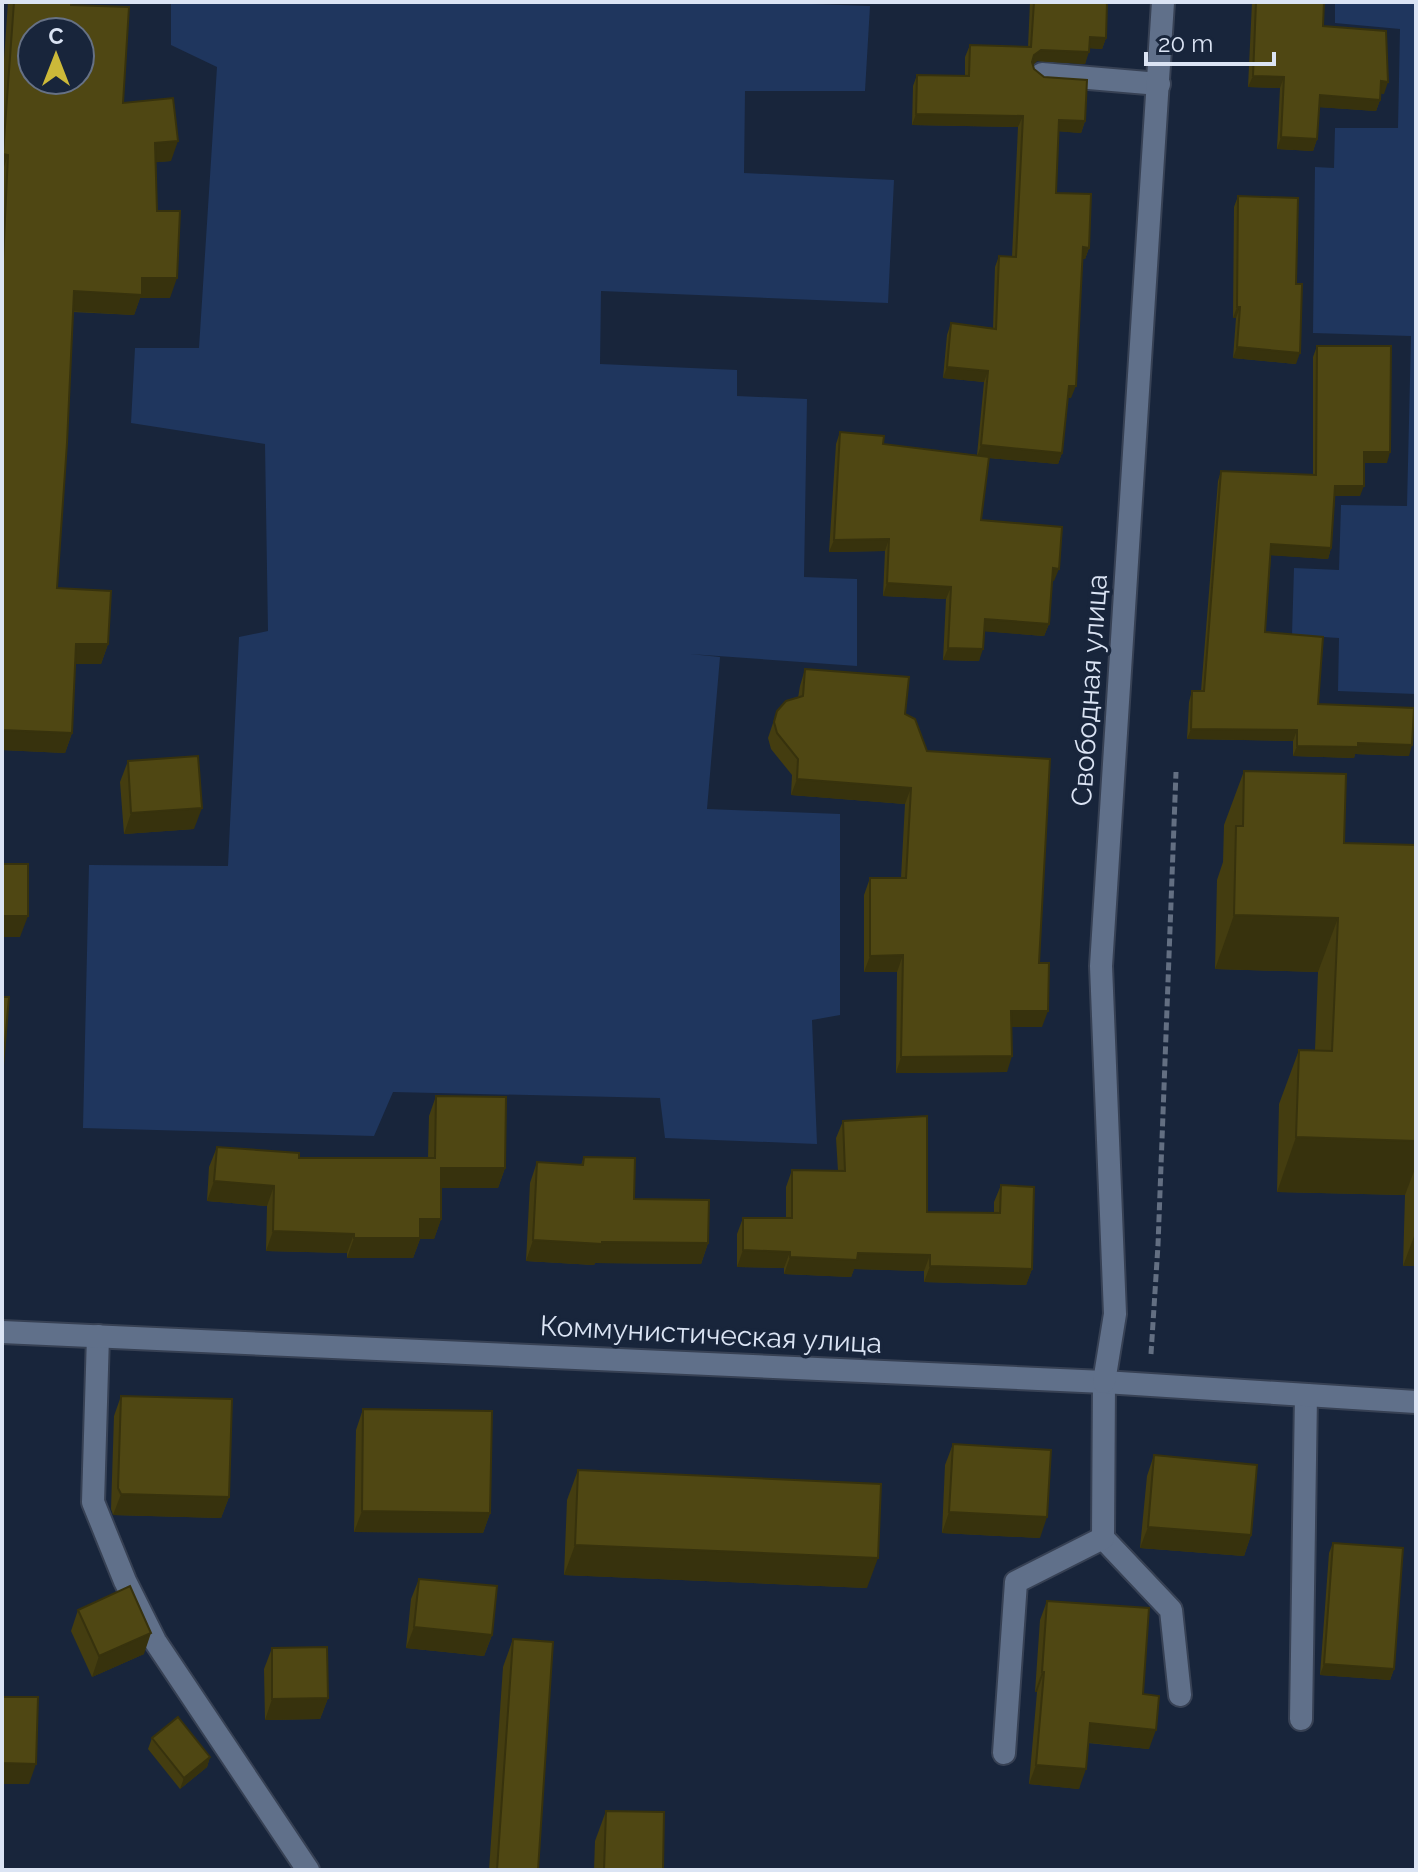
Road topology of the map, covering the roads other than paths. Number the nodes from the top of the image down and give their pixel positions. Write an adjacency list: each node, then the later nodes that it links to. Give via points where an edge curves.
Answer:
1 (1163, 2): 3 (street, Свободная улица)
2 (1042, 74): 3 (street)
3 (1159, 84): 6 (street, Свободная улица, via 1101,966 1115,1314)
4 (2, 1332): 5 (street, Коммунистическая улица)
5 (98, 1336): 6 (street, Коммунистическая улица); 13 (street, via 93,1502 155,1641)
6 (1104, 1382): 7 (street, Коммунистическая улица); 9 (street, Свободная улица)
7 (1306, 1395): 8 (street, Коммунистическая улица); 11 (street)
8 (1416, 1402)
9 (1103, 1538): 10 (street, via 1171,1610); 12 (street, via 1016,1582)
10 (1180, 1695)
11 (1301, 1719)
12 (1004, 1753)
13 (308, 1870)

